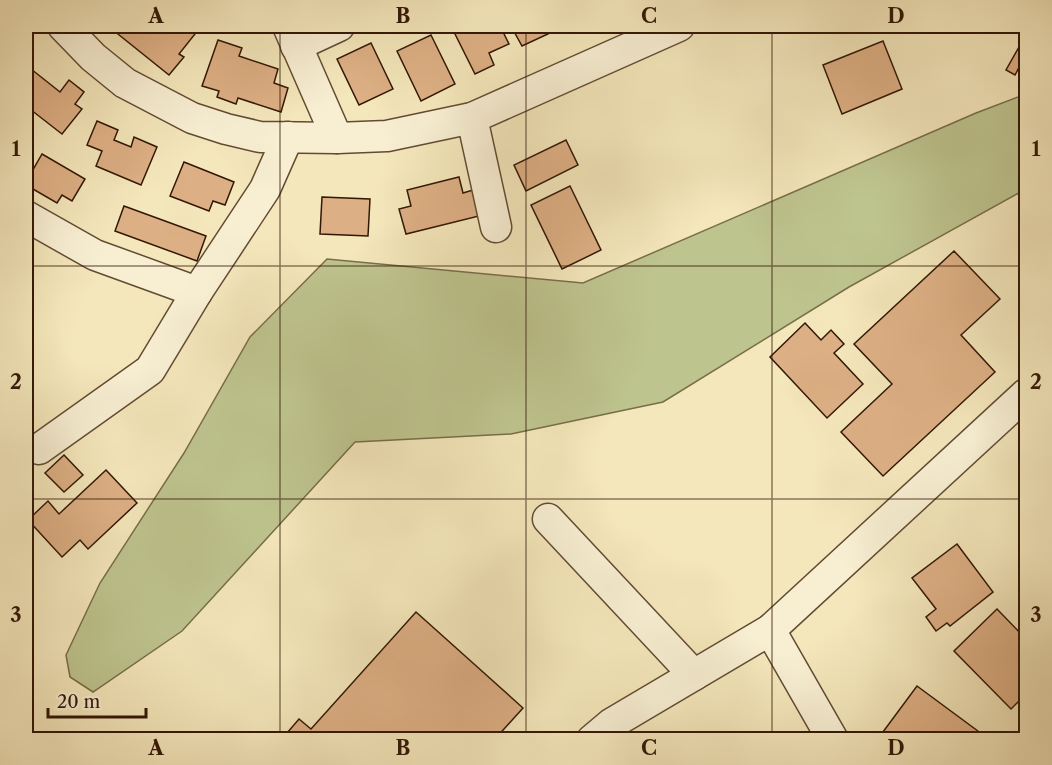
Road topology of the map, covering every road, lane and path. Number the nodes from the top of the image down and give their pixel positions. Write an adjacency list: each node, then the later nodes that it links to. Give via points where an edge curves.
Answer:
1 (63, 26): 6 (street, via 125,83 192,118 260,137)
2 (339, 26): 4 (street)
3 (679, 26): 5 (street)
4 (292, 36): 7 (street)
5 (472, 118): 7 (street, via 387,136); 9 (street)
6 (288, 137): 7 (street); 10 (street, via 265,189)
7 (337, 138)
8 (26, 216): 10 (street, via 95,255)
9 (496, 227)
10 (197, 292): 12 (street, via 150,370)
11 (1026, 394): 14 (street)
12 (39, 449)
13 (548, 519): 15 (street)
14 (770, 630): 15 (street); 17 (street)
15 (694, 675): 16 (street)
16 (591, 740)
17 (833, 740)

